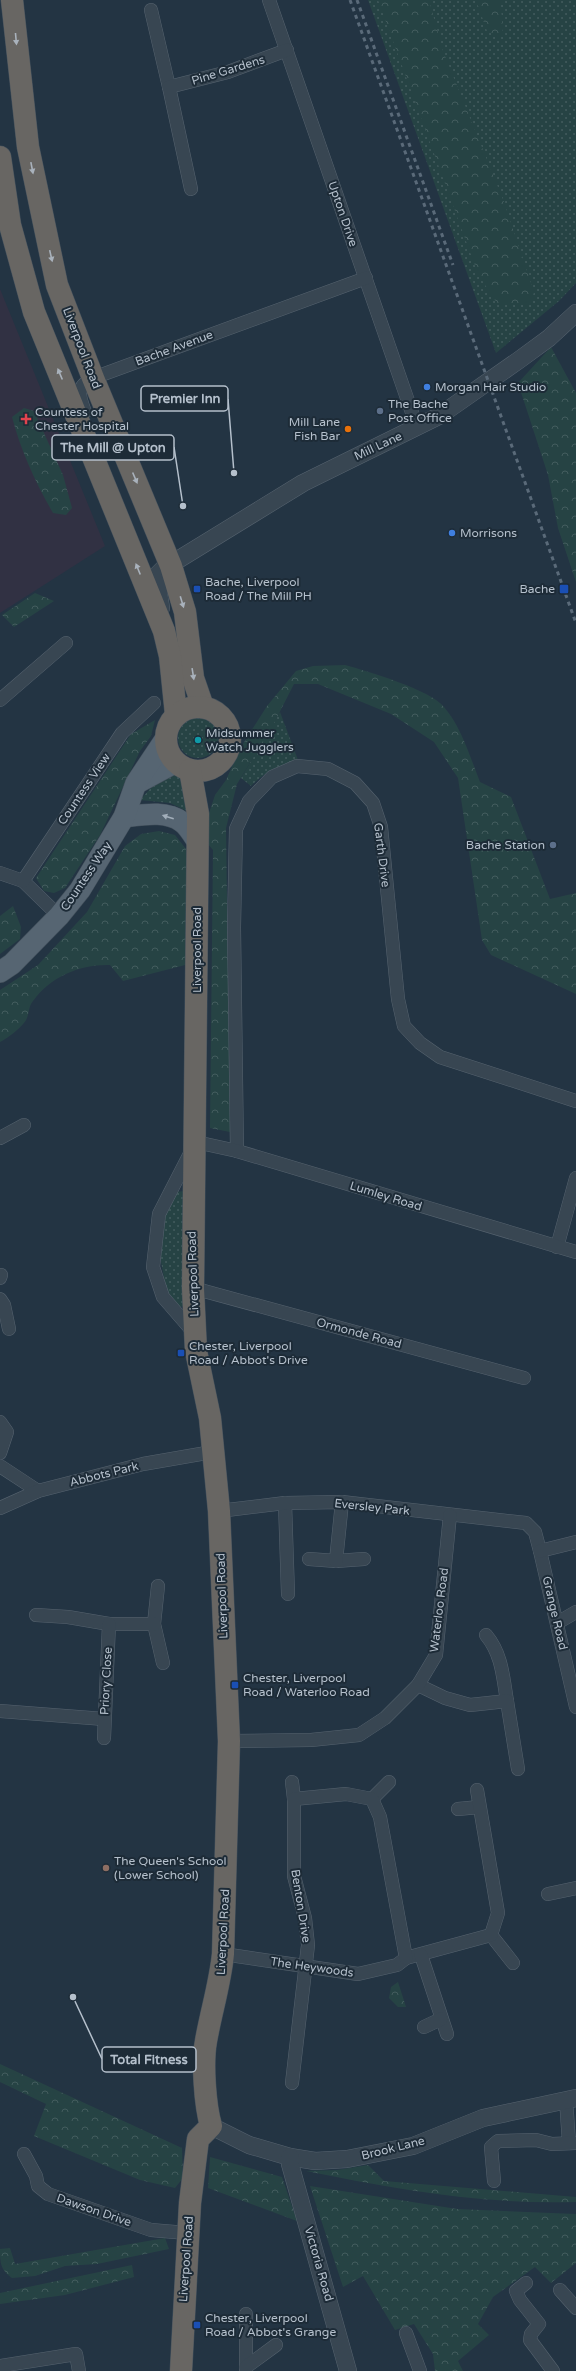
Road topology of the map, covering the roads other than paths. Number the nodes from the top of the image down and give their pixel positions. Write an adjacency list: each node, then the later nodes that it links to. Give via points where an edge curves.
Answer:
1 (12, 0): 10 (highway, Liverpool Road, one-way to 10, via 28,147 42,218 58,285)
2 (269, 0): 4 (street, Upton Drive)
3 (151, 10): 5 (street)
4 (287, 50): 5 (street, Pine Gardens, via 228,72); 8 (street, Upton Drive)
5 (169, 87): 7 (street)
6 (0, 157): 12 (highway, one-way to 6, via 34,312 10,225)
7 (191, 189)
8 (366, 278): 10 (street, Bache Avenue); 11 (street, Upton Drive)
9 (576, 313): 11 (street, Mill Lane, via 549,338 470,396)
10 (93, 378): 12 (street, Bache Avenue, via 84,383 80,390 80,398 96,438); 13 (highway, Liverpool Road, one-way to 13)
11 (417, 427): 13 (street, Mill Lane, via 303,483)
12 (106, 485): 14 (highway, one-way to 12)
13 (171, 566): 14 (street, Mill Lane, via 156,576); 18 (highway, Liverpool Road, one-way to 18, via 185,612 194,678)
14 (164, 630): 19 (highway, via 170,656)
15 (66, 643): 16 (street)
16 (0, 700)
17 (154, 703): 28 (street, Countess View, via 122,733)
18 (202, 707): 19 (highway, via 186,709); 22 (highway, via 220,715 227,724 230,735 228,752)
19 (176, 716): 20 (highway, via 168,727)
20 (166, 738): 21 (highway, via 169,753); 23 (main road, Countess Way)
21 (183, 766): 22 (highway, via 205,770); 23 (main road); 24 (highway, Liverpool Road)
22 (215, 766): 24 (highway, Liverpool Road)
23 (136, 783): 25 (main road, Countess Way)
24 (198, 814): 26 (highway, Liverpool Road)
25 (124, 817): 26 (main road, one-way to 25, via 182,822 169,816 157,814); 29 (main road, Countess Way, via 80,890)
26 (197, 841): 34 (highway, Liverpool Road)
27 (0, 873): 28 (street)
28 (23, 881): 29 (street)
29 (59, 916): 30 (main road, Countess Way, via 12,964)
30 (0, 972)
31 (576, 1102): 35 (street, Garth Drive, via 440,1057 420,1043 404,1026 398,999 381,827 373,803 355,783 328,769 297,766 272,778 249,801 236,829 234,927)
32 (24, 1125): 33 (street)
33 (0, 1138)
34 (196, 1142): 35 (street, Lumley Road); 39 (highway, Liverpool Road, via 192,1218); 42 (street, via 159,1214 154,1267 163,1297)
35 (237, 1151): 37 (street, Lumley Road)
36 (576, 1178): 37 (street)
37 (557, 1247): 38 (street, Lumley Road)
38 (576, 1252)
39 (193, 1288): 42 (highway, Liverpool Road); 43 (street, Ormonde Road)
40 (0, 1299): 41 (street, via 4,1305)
41 (9, 1329)
42 (195, 1334): 45 (highway, Liverpool Road, via 196,1351 210,1418)
43 (524, 1378)
44 (0, 1422): 46 (street, via 7,1432)
45 (212, 1452): 48 (street, Abbots Park, via 143,1464); 52 (highway, Liverpool Road)
46 (0, 1453)
47 (0, 1466): 48 (street)
48 (38, 1491): 51 (street, Abbots Park)
49 (342, 1502): 50 (street, Eversley Park); 53 (street, Eversley Park); 59 (street)
50 (285, 1503): 52 (street, Eversley Park); 61 (street)
51 (0, 1508)
52 (219, 1511): 75 (highway, Liverpool Road)
53 (450, 1515): 54 (street, Eversley Park); 69 (street, Waterloo Road, via 436,1655)
54 (526, 1523): 56 (street, Grange Road, via 535,1532)
55 (576, 1542): 56 (street)
56 (540, 1551): 64 (street, Grange Road)
57 (309, 1559): 59 (street)
58 (364, 1559): 59 (street)
59 (336, 1561)
60 (158, 1586): 66 (street)
61 (288, 1594)
62 (576, 1612): 64 (street)
63 (36, 1615): 65 (street)
64 (557, 1623): 71 (street, Grange Road)
65 (109, 1624): 66 (street); 73 (street, Priory Close)
66 (154, 1624): 68 (street)
67 (486, 1634): 70 (street, via 493,1643 501,1664)
68 (162, 1663)
69 (418, 1686): 70 (street, via 445,1698 470,1705); 75 (street, Waterloo Road, via 385,1718 359,1735 311,1740)
70 (507, 1701): 76 (street)
71 (576, 1707)
72 (0, 1711): 73 (street)
73 (104, 1719): 74 (street, Priory Close)
74 (104, 1738)
75 (229, 1741): 87 (highway, Liverpool Road)
76 (518, 1769)
77 (292, 1782): 80 (street, Benton Drive)
78 (388, 1782): 81 (street)
79 (477, 1790): 82 (street)
80 (294, 1799): 81 (street, via 346,1794); 91 (street, Benton Drive, via 294,1876 307,1938)
81 (372, 1799): 89 (street, via 380,1817)
82 (479, 1807): 83 (street); 86 (street, via 498,1913)
83 (458, 1809)
84 (576, 1888): 85 (street)
85 (548, 1894)
86 (491, 1935): 88 (street, The Heywoods); 90 (street)
87 (223, 1954): 91 (street, The Heywoods); 97 (highway, Liverpool Road, via 220,1983 206,2043)
88 (421, 1955): 89 (street, The Heywoods); 92 (street)
89 (406, 1958): 91 (street, The Heywoods, via 397,1965 358,1974)
90 (513, 1963)
91 (305, 1965): 95 (street, Benton Drive)
92 (441, 2019): 93 (street); 94 (street)
93 (424, 2028)
94 (447, 2034)
95 (292, 2083)
96 (571, 2098): 98 (street); 100 (street, Brook Lane, via 483,2118 406,2147 346,2159)
97 (205, 2132): 100 (street, Brook Lane); 102 (highway, Liverpool Road, via 190,2203)
98 (573, 2143): 101 (street, via 552,2144 536,2140 498,2141 491,2147)
99 (24, 2154): 102 (street, Dawson Drive, via 36,2176 38,2186 48,2194 152,2230)
100 (290, 2160): 111 (street, Victoria Road)
101 (494, 2181)
102 (187, 2233): 113 (highway, Liverpool Road)
103 (526, 2283): 115 (street, via 516,2291 539,2324 531,2334 530,2340)
104 (560, 2290): 105 (street)
105 (576, 2308)
106 (246, 2314): 110 (street)
107 (406, 2333): 114 (street)
108 (276, 2345): 110 (street)
109 (0, 2366): 112 (street, via 76,2354)
110 (246, 2369)
111 (345, 2369)
112 (79, 2371)
113 (181, 2371)
114 (420, 2371)
115 (553, 2371)

